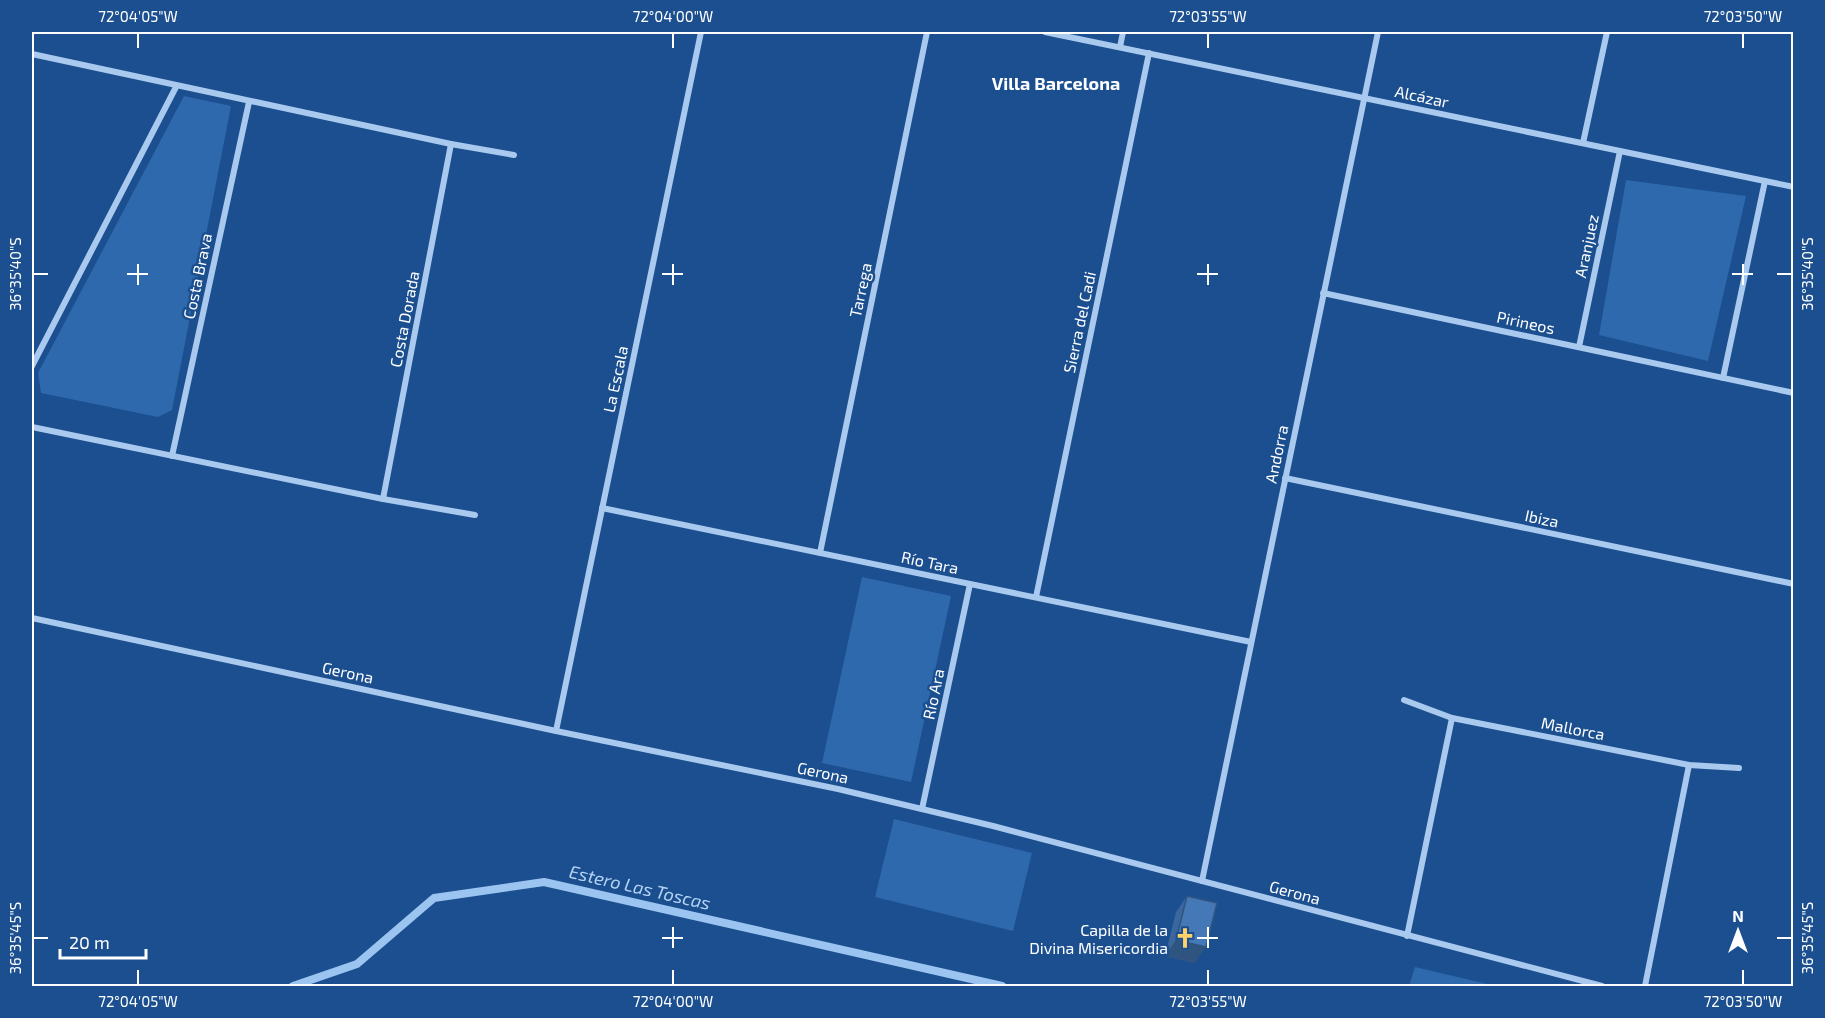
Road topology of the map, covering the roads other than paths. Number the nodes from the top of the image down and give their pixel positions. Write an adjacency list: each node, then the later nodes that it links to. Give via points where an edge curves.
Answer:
1 (701, 32): 28 (street, La Escala)
2 (927, 32): 30 (street, Tarrega)
3 (1045, 32): 7 (street, Alcázar)
4 (1123, 32): 7 (street)
5 (1378, 32): 11 (street, Andorra)
6 (1607, 32): 13 (street)
7 (1120, 47): 8 (street, Alcázar)
8 (1149, 53): 11 (street, Alcázar); 33 (street, Sierra del Cadi)
9 (32, 54): 10 (street)
10 (176, 87): 12 (street); 21 (street)
11 (1364, 98): 13 (street, Alcázar); 19 (street, Andorra)
12 (249, 102): 14 (street); 25 (street, Costa Brava)
13 (1583, 143): 15 (street, Alcázar)
14 (451, 144): 16 (street); 27 (street, Costa Dorada)
15 (1620, 151): 17 (street, Alcázar); 20 (street, Aranjuez)
16 (514, 154)
17 (1765, 181): 18 (street, Alcázar); 22 (street)
18 (1794, 187)
19 (1323, 293): 20 (street, Pirineos); 26 (street, Andorra)
20 (1579, 347): 22 (street, Pirineos)
21 (32, 366)
22 (1723, 378): 23 (street, Pirineos)
23 (1794, 393)
24 (32, 427): 25 (street)
25 (172, 456): 27 (street)
26 (1285, 477): 32 (street, Ibiza); 35 (street, Andorra)
27 (383, 499): 29 (street)
28 (602, 508): 30 (street, Río Tara); 38 (street, La Escala)
29 (475, 515)
30 (820, 553): 31 (street, Río Tara)
31 (970, 584): 33 (street, Río Tara); 41 (street, Río Ara)
32 (1794, 584)
33 (1036, 597): 35 (street, Río Tara)
34 (32, 618): 38 (street, Gerona)
35 (1251, 642): 42 (street, Andorra)
36 (1404, 700): 37 (street, Mallorca)
37 (1452, 718): 39 (street, Mallorca); 43 (street)
38 (556, 731): 41 (street, Gerona)
39 (1689, 765): 40 (street, Mallorca); 45 (street)
40 (1740, 768)
41 (922, 809): 42 (street, Gerona)
42 (1202, 881): 43 (street, Gerona)
43 (1407, 936): 44 (street, Gerona)
44 (1602, 987)
45 (1645, 987)

